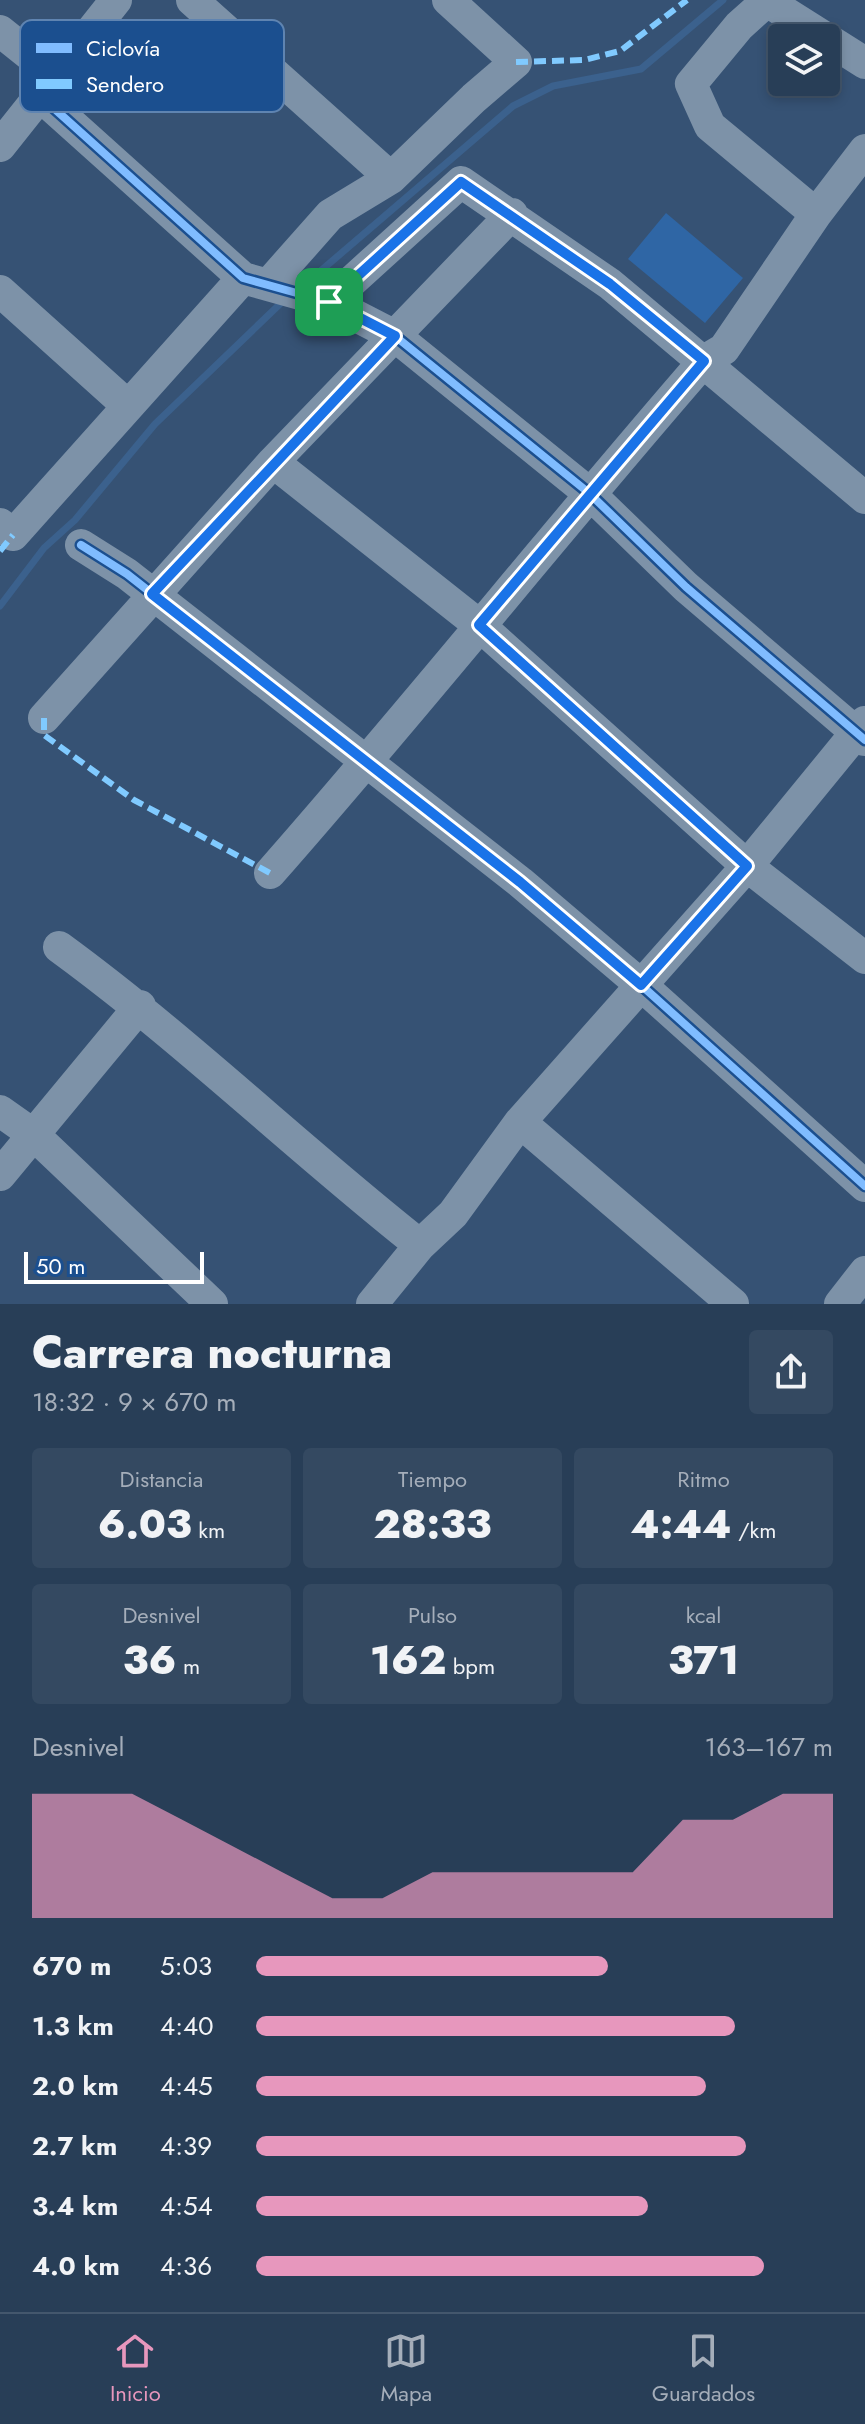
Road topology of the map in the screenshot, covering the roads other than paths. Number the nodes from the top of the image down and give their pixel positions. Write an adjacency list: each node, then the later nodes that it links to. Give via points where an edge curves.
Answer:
1 (116, 0): 5 (street)
2 (192, 0): 6 (street)
3 (448, 0): 15 (street, via 516,62)
4 (768, 1): 9 (street); 17 (street, via 739,26 691,84 710,126)
5 (100, 20)
6 (214, 20)
7 (0, 31): 8 (street)
8 (20, 54)
9 (865, 63)
10 (284, 82): 15 (street)
11 (26, 112): 13 (street)
12 (75, 112): 18 (street)
13 (0, 146)
14 (865, 150): 17 (street)
15 (391, 178): 18 (street, via 330,215)
16 (512, 214): 20 (street, via 461,182); 21 (street); 22 (street)
17 (816, 214): 22 (street, via 724,349)
18 (255, 281): 20 (street); 23 (street)
19 (0, 291): 23 (street)
20 (329, 302): 21 (street)
21 (395, 336): 24 (street); 25 (street)
22 (704, 361): 25 (street); 26 (street)
23 (128, 406): 27 (street, via 13,535)
24 (273, 462): 29 (street); 30 (street)
25 (589, 493): 30 (street); 32 (street, via 686,587)
26 (865, 498)
27 (0, 524)
28 (81, 545): 29 (street)
29 (152, 594): 31 (street); 33 (street)
30 (479, 625): 33 (street); 34 (street)
31 (44, 718)
32 (862, 732): 34 (street)
33 (366, 764): 35 (street); 38 (street, via 520,882)
34 (747, 866): 37 (street); 38 (street)
35 (270, 873)
36 (59, 947): 39 (street)
37 (865, 958)
38 (641, 985): 41 (street); 44 (street)
39 (140, 1006): 42 (street); 45 (street)
40 (0, 1111): 42 (street)
41 (520, 1122): 45 (street, via 453,1214); 49 (street)
42 (34, 1135): 43 (street); 47 (street)
43 (0, 1175)
44 (865, 1186)
45 (420, 1245): 48 (street)
46 (865, 1272): 50 (street)
47 (212, 1304)
48 (372, 1304)
49 (733, 1304)
50 (840, 1304)

